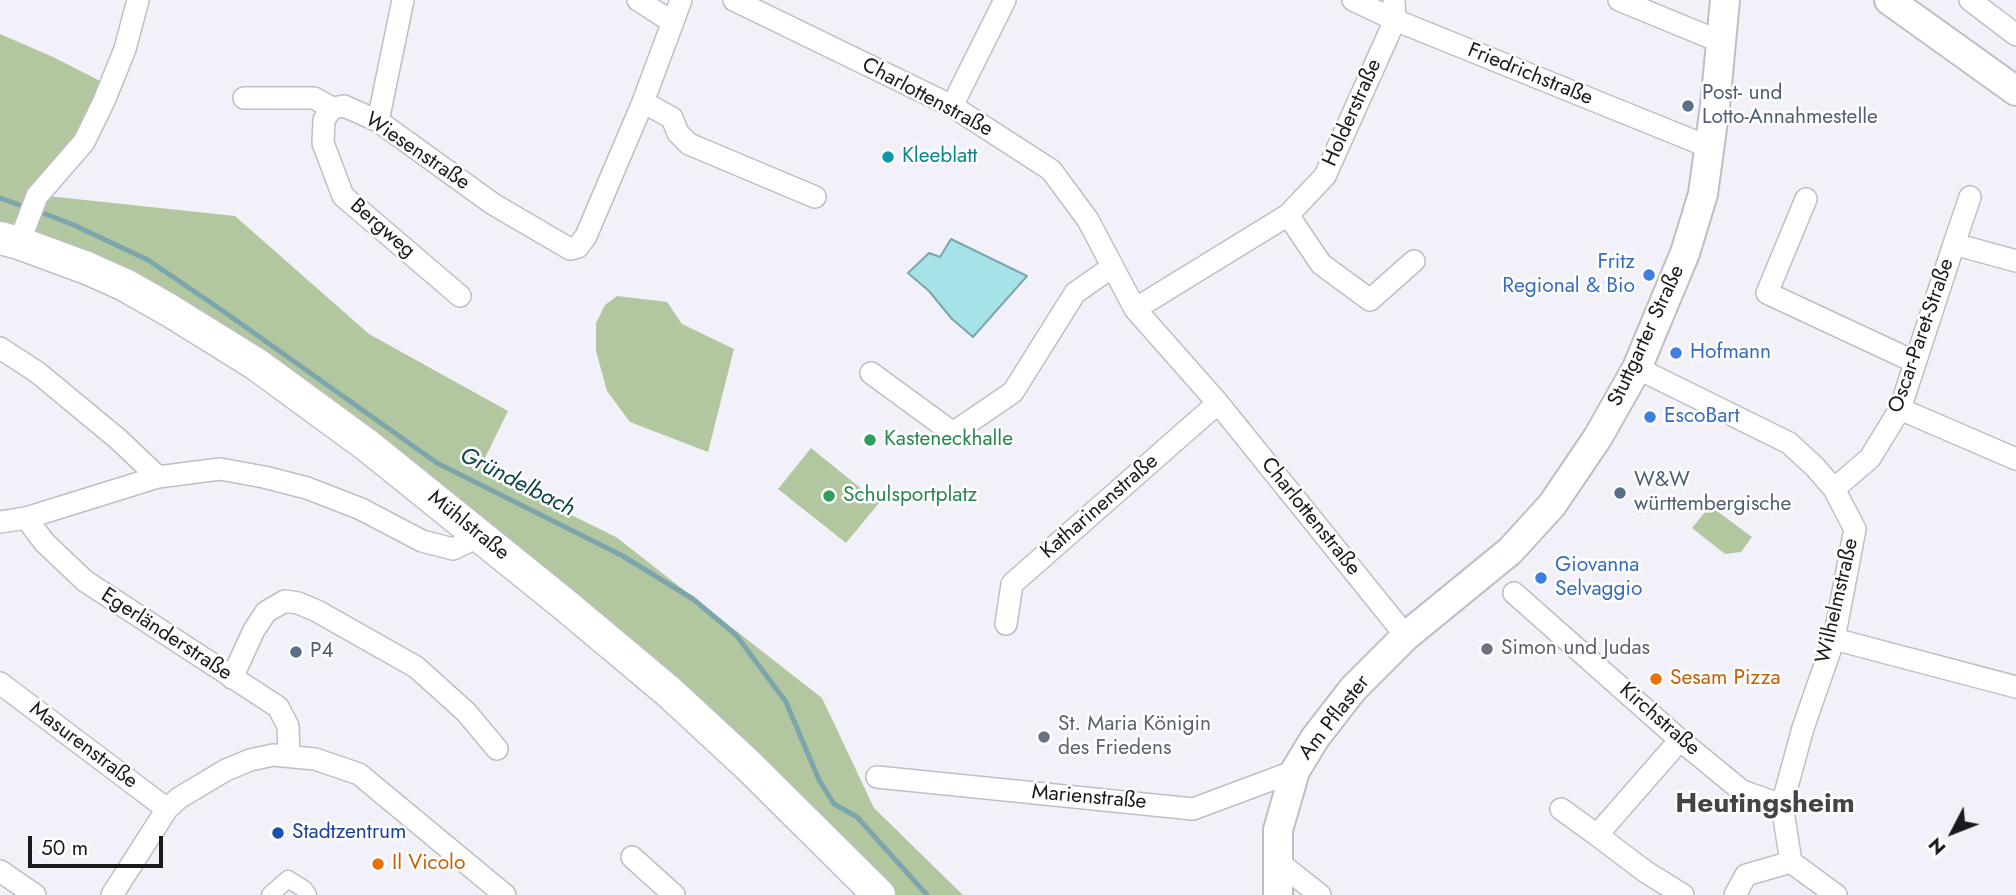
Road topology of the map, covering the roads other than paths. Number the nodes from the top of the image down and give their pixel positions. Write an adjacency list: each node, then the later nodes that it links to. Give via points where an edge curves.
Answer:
1 (138, 0): 27 (street, via 125,49 84,142 37,195)
2 (403, 0): 21 (street)
3 (638, 0): 13 (street)
4 (681, 0): 13 (street)
5 (734, 0): 19 (street, Charlottenstraße)
6 (1005, 0): 19 (street)
7 (1353, 0): 12 (street, Friedrichstraße)
8 (1619, 0): 15 (street)
9 (1725, 0): 15 (street, Stuttgarter Straße)
10 (1889, 0): 16 (street)
11 (1970, 0): 14 (street)
12 (1394, 10): 22 (street, Friedrichstraße); 26 (street, Holderstraße, via 1325,176)
13 (672, 22): 18 (street)
14 (2016, 35)
15 (1721, 42): 22 (street, Stuttgarter Straße)
16 (2016, 91)
17 (244, 98): 20 (street, Wiesenstraße, via 314,98)
18 (643, 102): 21 (street, Wiesenstraße, via 586,236 578,247 570,248 493,204); 23 (street, via 672,118 689,144)
19 (951, 106): 31 (street, Charlottenstraße, via 1051,170 1088,220)
20 (332, 108): 21 (street, Wiesenstraße, via 344,106); 32 (street, Bergweg, via 324,120 323,143 343,196)
21 (378, 121)
22 (1709, 147): 36 (street, Stuttgarter Straße, via 1703,194 1685,253)
23 (815, 197)
24 (1970, 197): 28 (street, Oscar-Paret-Straße)
25 (1806, 199): 35 (street, via 1767,293)
26 (1288, 215): 29 (street, via 1321,264 1370,300); 33 (street, Holderstraße)
27 (14, 236): 45 (main road, Mühlstraße, via 125,285 256,364)
28 (1954, 244): 30 (street, Oscar-Paret-Straße); 35 (street, Oscar-Paret-Straße)
29 (1414, 261)
30 (2016, 261)
31 (1112, 267): 33 (street, Charlottenstraße); 37 (street, via 1075,293 1013,392 953,433)
32 (460, 296)
33 (1135, 309): 38 (street, Charlottenstraße)
34 (0, 348): 41 (street, via 58,389)
35 (1915, 362): 39 (street, Oscar-Paret-Straße)
36 (1637, 368): 42 (street, Wilhelmstraße, via 1789,443); 48 (street, Stuttgarter Straße, via 1552,505 1510,551)
37 (870, 373)
38 (1218, 403): 47 (street, Katharinenstraße, via 1012,584); 48 (street, Charlottenstraße)
39 (1900, 409): 40 (street); 42 (street, Oscar-Paret-Straße, via 1870,458)
40 (2016, 459)
41 (158, 477): 43 (street); 45 (street, via 220,469 264,477 361,509 422,541 453,549)
42 (1834, 489): 49 (street, Wilhelmstraße, via 1855,529)
43 (26, 519): 44 (street); 50 (street, Egerländerstraße, via 85,581)
44 (0, 522)
45 (481, 536): 72 (main road, Mühlstraße, via 668,691)
46 (1514, 593): 53 (street, Kirchstraße)
47 (1006, 624)
48 (1406, 636): 56 (street, Am Pflaster, via 1353,689)
49 (1834, 639): 52 (street); 58 (street, Wilhelmstraße)
50 (232, 678): 54 (street, via 266,612 285,601 298,603 416,667 466,712); 55 (street, Egerländerstraße, via 278,707 288,726)
51 (0, 683): 59 (street, Masurenstraße)
52 (2016, 687)
53 (1680, 740): 58 (street, Kirchstraße, via 1742,791); 61 (street)
54 (497, 749)
55 (289, 755): 59 (street, via 250,760 226,770); 70 (street, via 359,774)
56 (1295, 771): 57 (street, Marienstraße, via 1193,809); 63 (street, Am Pflaster, via 1278,830)
57 (877, 777)
58 (1782, 805): 64 (street, Wilhelmstraße)
59 (167, 809): 67 (street)
60 (1561, 809): 61 (street)
61 (1597, 835): 75 (street)
62 (632, 857): 71 (street)
63 (1277, 861): 73 (street, Am Pflaster); 74 (street)
64 (1791, 862): 76 (street, via 1746,875); 77 (street)
65 (0, 871): 66 (street)
66 (35, 895)
67 (112, 895)
68 (270, 895): 69 (street, via 288,879)
69 (308, 895)
70 (505, 895)
71 (674, 895)
72 (880, 895)
73 (1279, 895)
74 (1320, 895)
75 (1683, 895)
76 (1735, 895)
77 (1836, 895)

